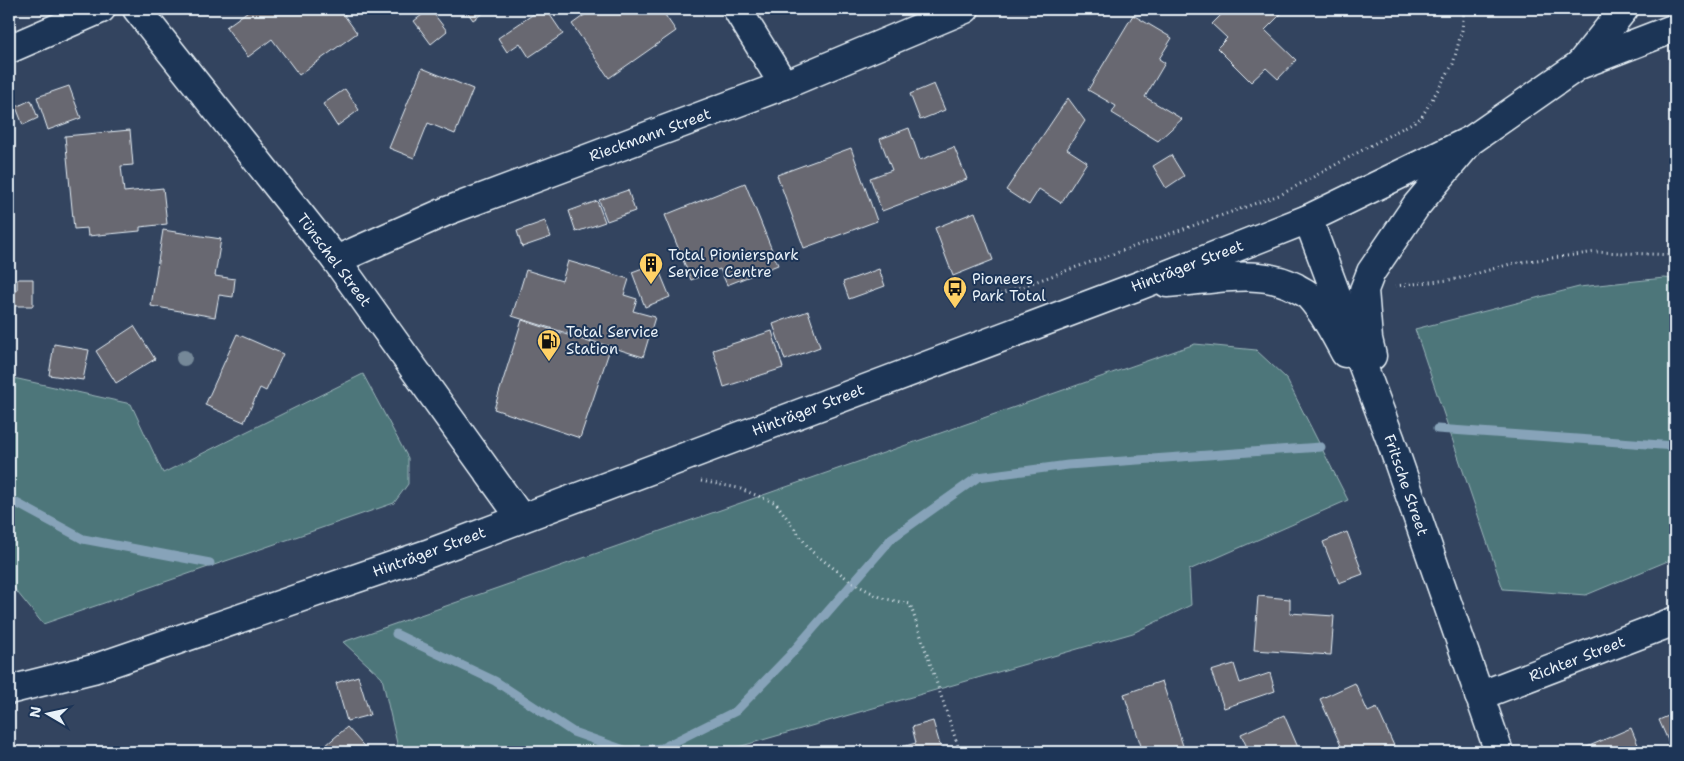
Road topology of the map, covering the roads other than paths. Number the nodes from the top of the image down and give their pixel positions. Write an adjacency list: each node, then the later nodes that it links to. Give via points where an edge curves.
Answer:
1 (102, 9): 7 (street)
2 (137, 9): 12 (street, Tünschel Street)
3 (736, 9): 9 (street)
4 (965, 9): 9 (street, Rieckmann Street)
5 (1624, 9): 8 (street, Hinträger Street)
6 (1675, 28): 8 (street, Hinträger Street)
7 (9, 50)
8 (1579, 66): 10 (street, Hinträger Street)
9 (784, 85): 12 (street, Rieckmann Street, via 447,211)
10 (1472, 139): 11 (street, Hinträger Street); 14 (street, via 1416,206 1371,272 1364,290 1368,339)
11 (1308, 219): 13 (street, Hinträger Street); 14 (street, Fritsche Street)
12 (336, 260): 15 (street, Tünschel Street)
13 (1140, 284): 14 (street, via 1265,277 1307,294 1339,342); 15 (street, Hinträger Street)
14 (1391, 441): 18 (street, Fritsche Street)
15 (521, 518): 17 (street, Hinträger Street, via 427,554 93,669)
16 (1675, 621): 18 (street, Richter Street)
17 (9, 690)
18 (1479, 696): 19 (street, Fritsche Street)
19 (1499, 752)

